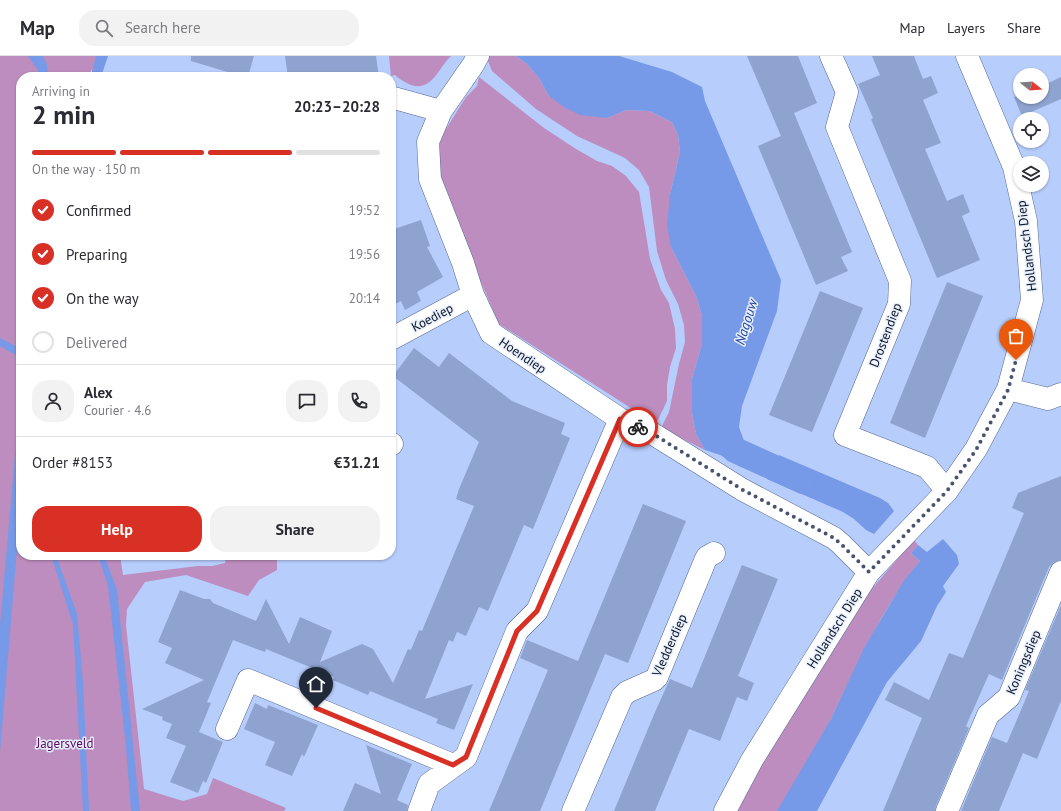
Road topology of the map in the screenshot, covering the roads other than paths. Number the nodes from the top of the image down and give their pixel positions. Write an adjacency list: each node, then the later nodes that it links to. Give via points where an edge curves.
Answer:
1 (478, 56): 5 (street, Hoendiep)
2 (831, 56): 11 (street, Drostendiep, via 846,92 837,127 900,281 899,304 846,435 927,467)
3 (967, 56): 8 (street, Hollandsch Diep, via 1014,167 1026,221 1032,300)
4 (396, 99): 5 (street)
5 (441, 111): 6 (street, Hoendiep, via 428,142 430,179)
6 (473, 296): 7 (street, Koediep); 10 (street, Hoendiep, via 491,334)
7 (396, 336)
8 (1008, 390): 9 (street, via 1048,399); 11 (street, Hollandsch Diep, via 976,450)
9 (1061, 394)
10 (620, 419): 13 (street, Hoendiep, via 650,432 724,479 834,538); 16 (street, via 537,611 517,631 466,757)
11 (947, 491): 13 (street, Hollandsch Diep)
12 (714, 553): 18 (street, Vledderdiep, via 705,561 657,677 627,692 620,700)
13 (869, 572): 19 (street, Hollandsch Diep, via 752,760)
14 (1061, 572): 20 (street, Koningsdiep, via 1009,697 988,715)
15 (227, 729): 16 (street, via 248,680)
16 (453, 765): 17 (street, via 429,784)
17 (419, 811)
18 (573, 811)
19 (725, 811)
20 (947, 811)

